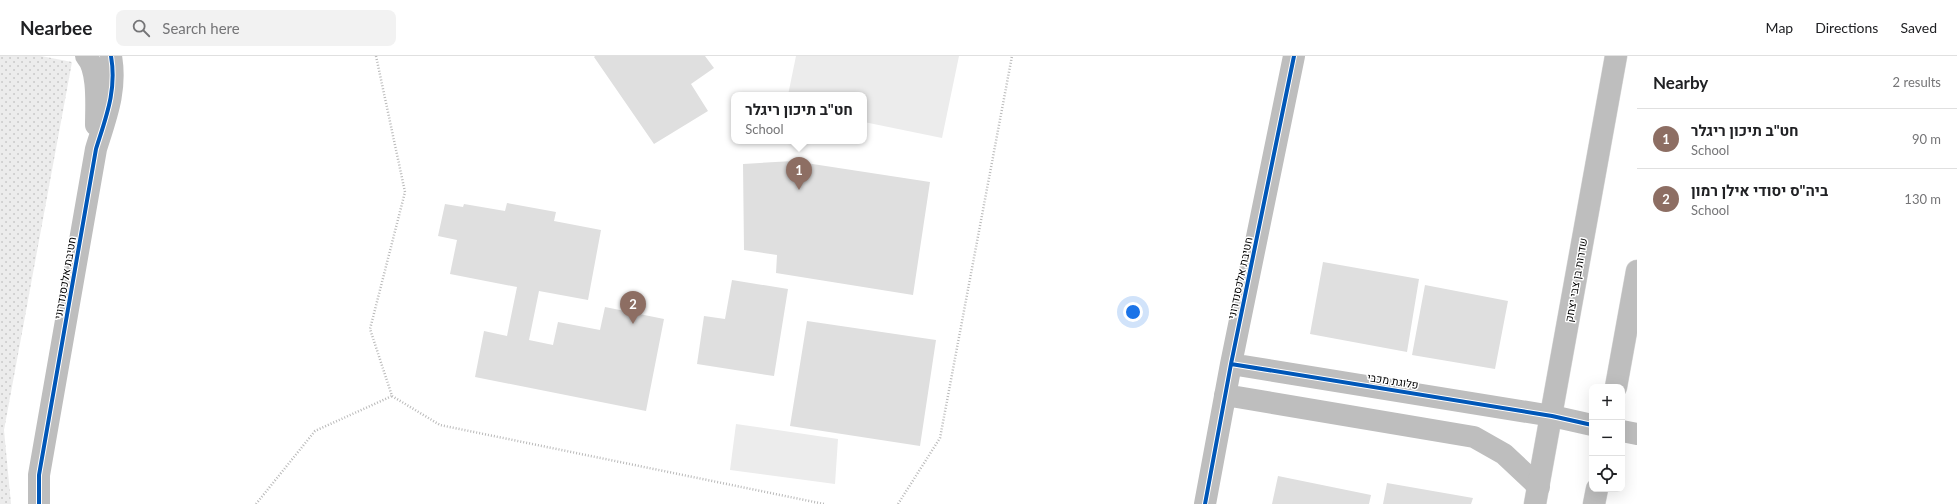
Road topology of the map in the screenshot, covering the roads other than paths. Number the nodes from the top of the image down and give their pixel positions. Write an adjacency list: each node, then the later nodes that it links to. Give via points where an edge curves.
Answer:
1 (86, 56): 5 (street, חטיבת אלכסנדרוני, via 94,75)
2 (111, 56): 5 (street, חטיבת אלכסנדרוני, via 114,74 112,96)
3 (1294, 56): 7 (street, חטיבת אלכסנדרוני)
4 (1616, 56): 10 (street, שדרות בן צבי יצחק)
5 (96, 149): 16 (street, חטיבת אלכסנדרוני, via 39,475)
6 (1637, 271): 8 (street)
7 (1231, 364): 9 (street, חטיבת אלכסנדרוני); 10 (street, פלוגת מכבי)
8 (1617, 384)
9 (1226, 395): 15 (street, via 1474,438 1504,454); 17 (street, חטיבת אלכסנדרוני)
10 (1552, 416): 11 (street, פלוגת מכבי); 15 (street, שדרות בן צבי יצחק)
11 (1589, 424)
12 (1625, 432): 13 (street)
13 (1637, 434)
14 (1596, 492): 18 (street)
15 (1537, 495)
16 (39, 504)
17 (1205, 504)
18 (1594, 504)

